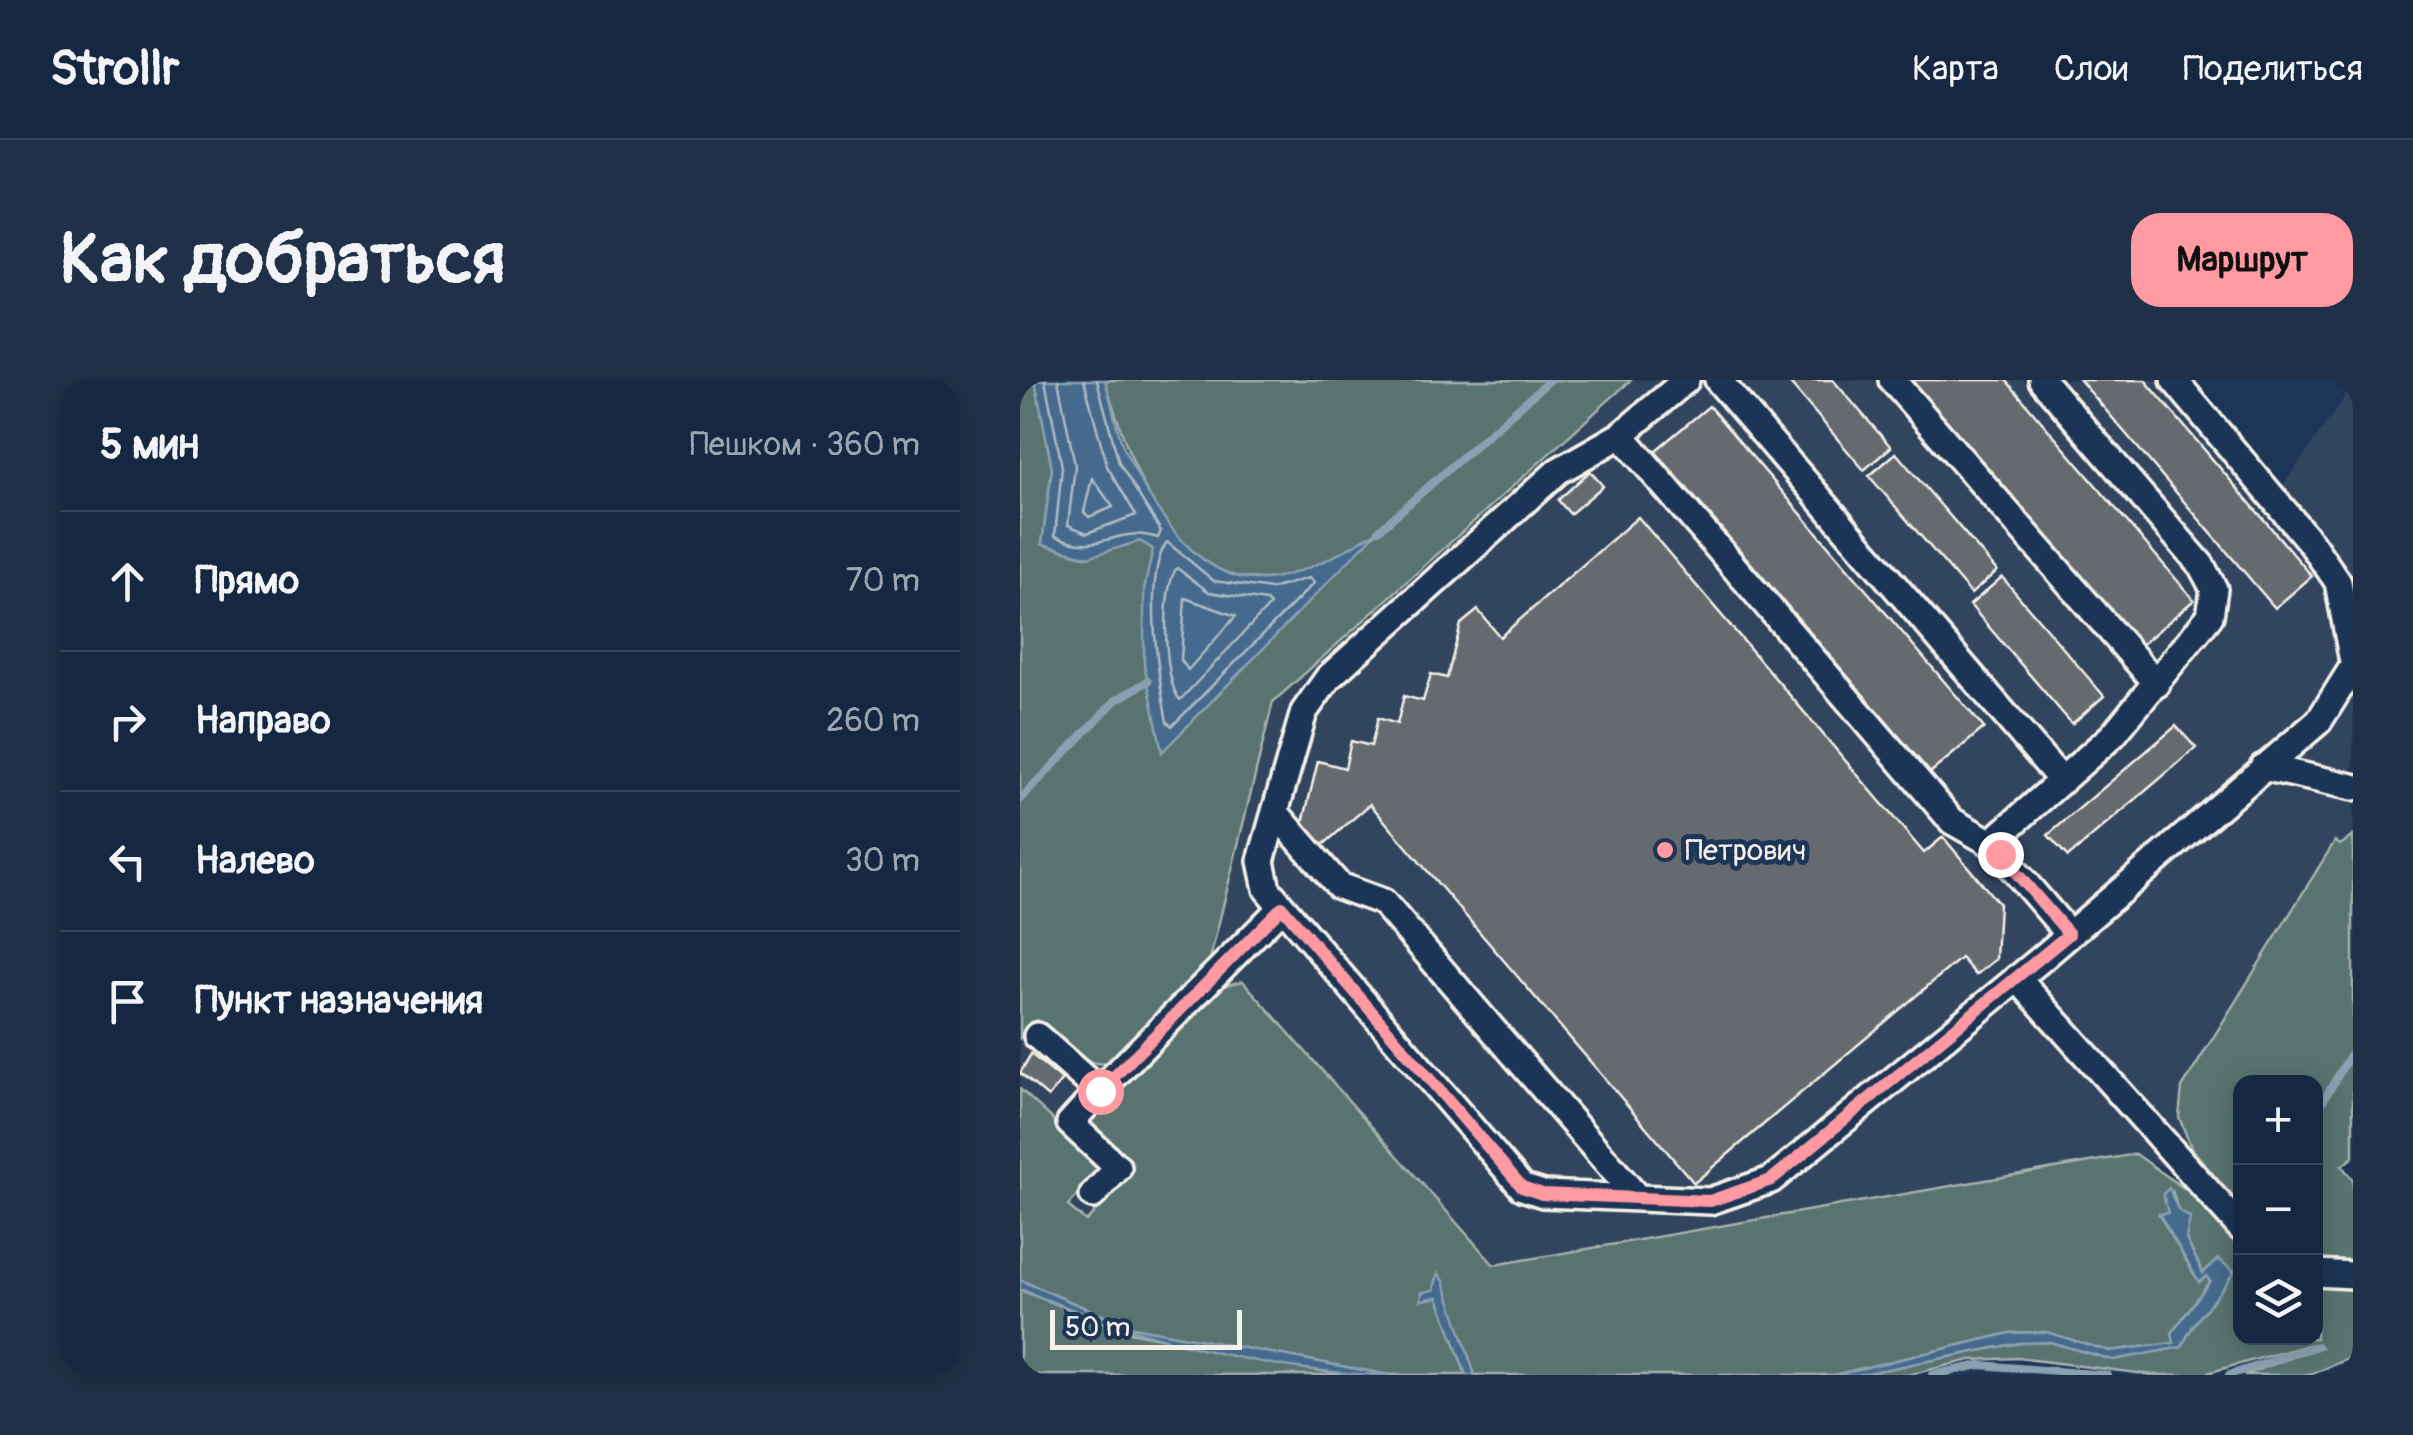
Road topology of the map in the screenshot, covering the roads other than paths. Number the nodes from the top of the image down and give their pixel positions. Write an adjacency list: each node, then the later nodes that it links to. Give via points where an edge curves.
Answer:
1 (1686, 380): 6 (lane)
2 (1718, 380): 10 (lane)
3 (1892, 380): 8 (lane)
4 (2042, 380): 8 (lane, via 2201,565 2214,589 2210,616)
5 (2174, 380): 7 (lane, via 2338,582)
6 (1622, 435): 12 (lane, via 1558,472 1328,678 1304,712); 13 (lane, via 1952,821)
7 (2353, 665): 9 (lane, via 2319,722)
8 (2157, 684): 10 (lane)
9 (2263, 767): 11 (lane); 15 (lane)
10 (2062, 780): 13 (lane)
11 (2353, 787)
12 (1274, 812): 14 (lane, via 1261,876); 19 (lane, via 1339,886 1382,902)
13 (1991, 844): 15 (lane)
14 (1282, 907): 18 (lane); 19 (lane, via 1522,1187 1542,1194)
15 (2069, 934): 16 (lane)
16 (2017, 978): 19 (lane, via 1771,1180 1710,1201); 21 (lane)
17 (1038, 1036): 18 (lane)
18 (1100, 1091): 20 (lane, via 1070,1123 1118,1168)
19 (1635, 1194)
20 (1093, 1195)
21 (2233, 1219)
22 (2323, 1273): 23 (lane)
23 (2353, 1275)

